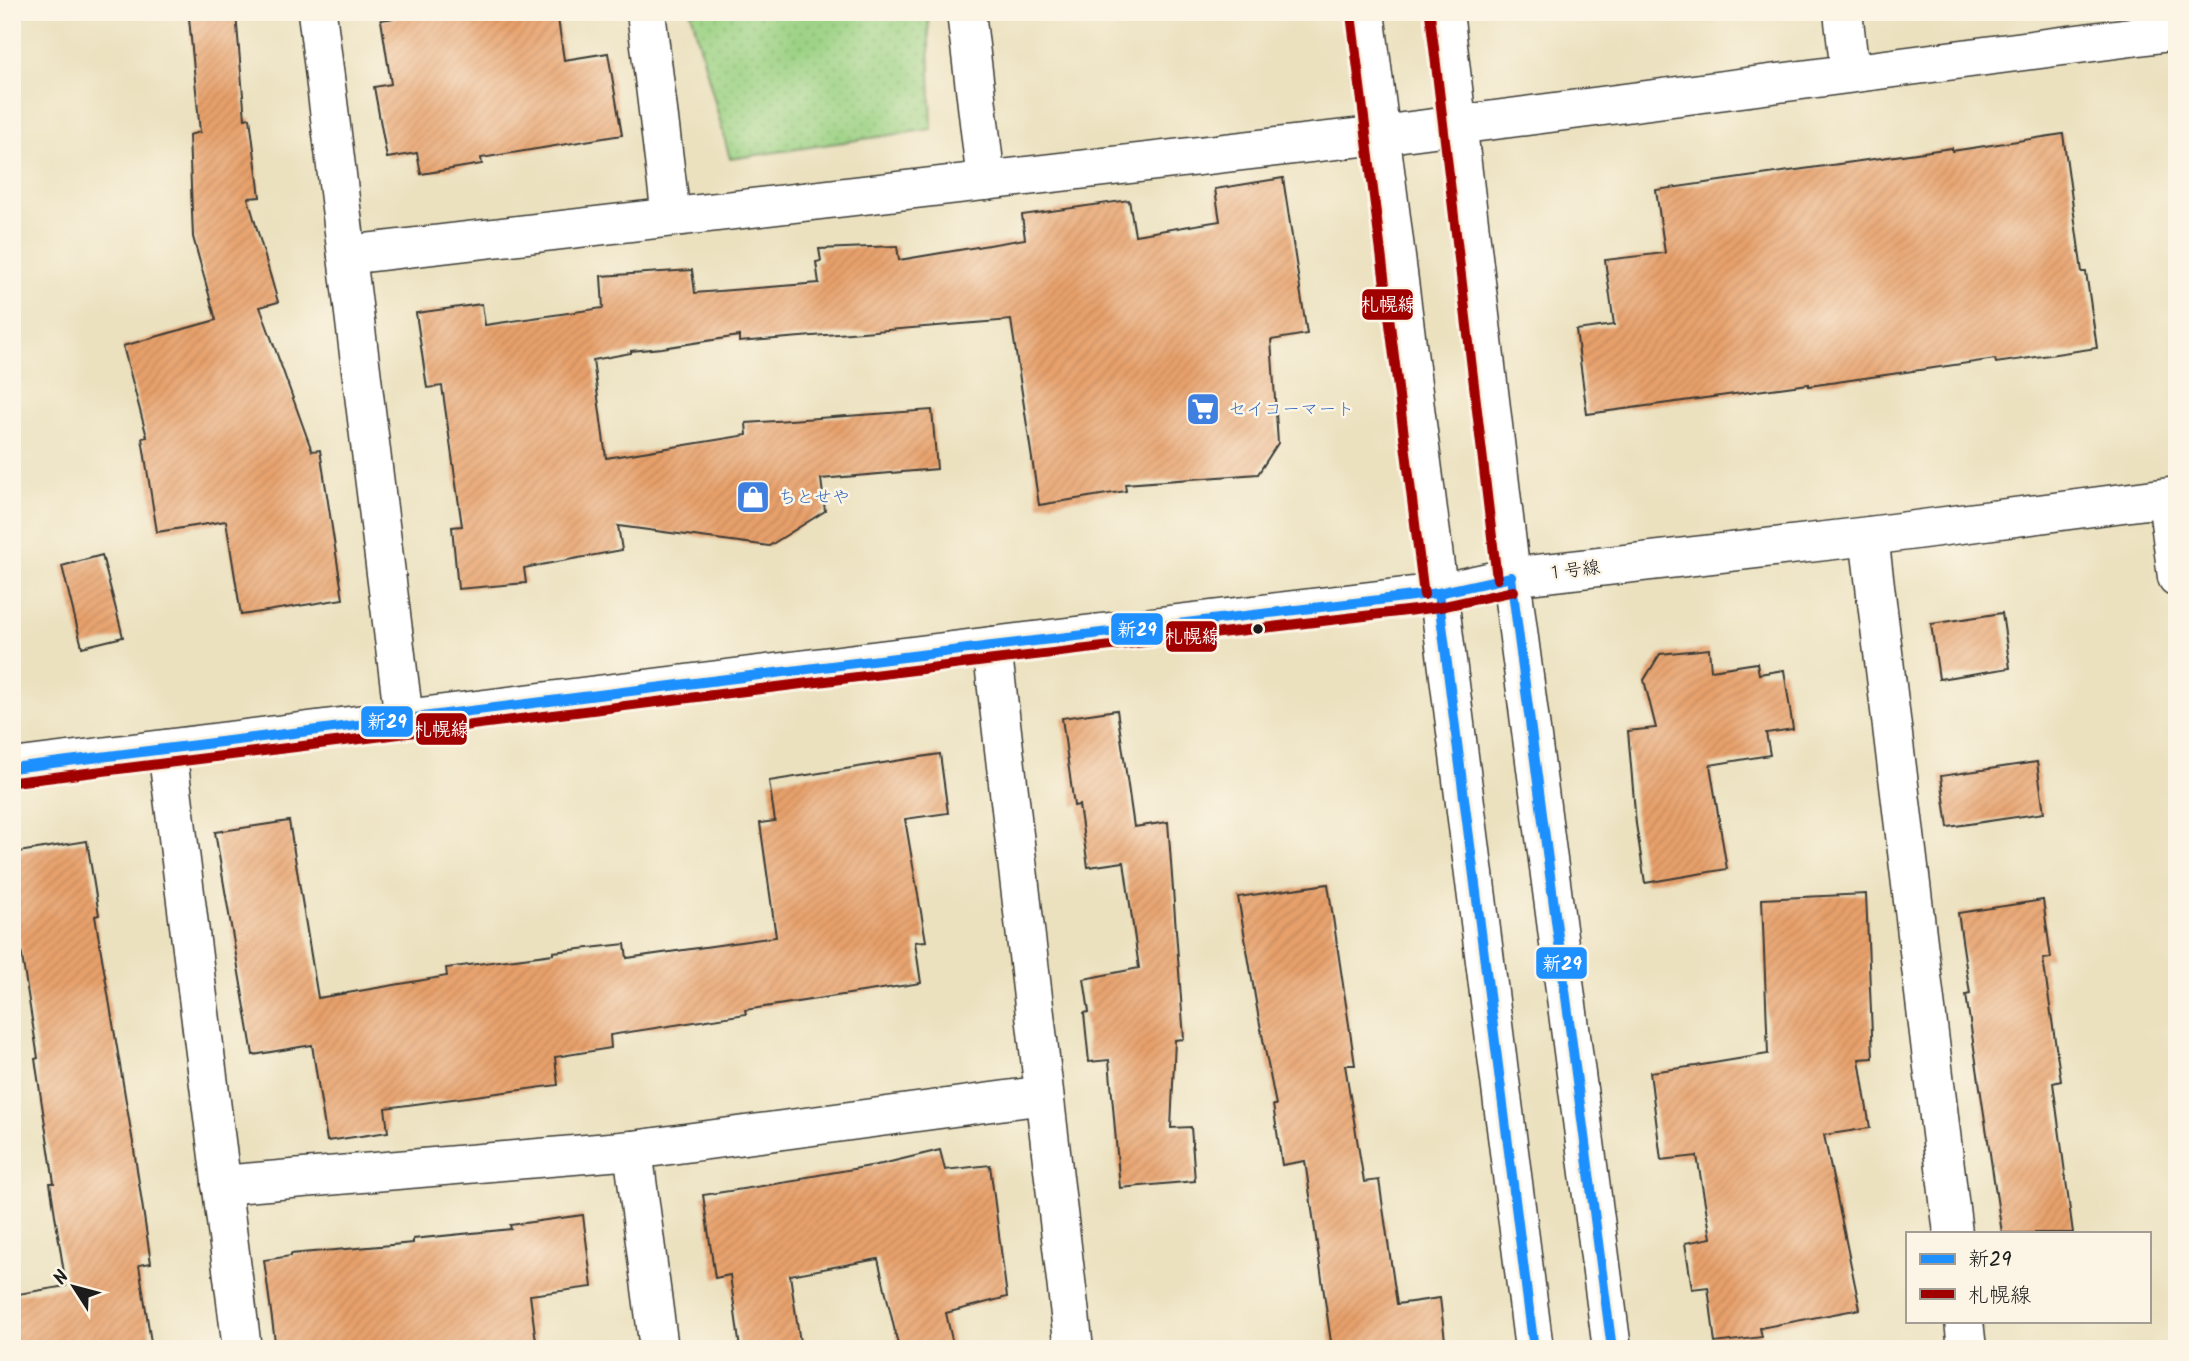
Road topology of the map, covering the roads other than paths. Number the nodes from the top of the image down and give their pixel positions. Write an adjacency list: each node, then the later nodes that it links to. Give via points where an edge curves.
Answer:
1 (317, 12): 13 (street)
2 (646, 12): 12 (street)
3 (966, 12): 11 (street)
4 (1364, 12): 10 (street)
5 (1444, 12): 9 (street)
6 (1843, 12): 8 (street)
7 (2177, 31): 8 (street)
8 (1850, 74): 9 (street)
9 (1457, 124): 10 (street); 16 (street)
10 (1380, 135): 11 (street); 18 (street)
11 (986, 181): 12 (street)
12 (671, 218): 13 (street)
13 (347, 255): 20 (street)
14 (2172, 497): 15 (street, １号線); 17 (street)
15 (1869, 536): 16 (street, １号線); 26 (street)
16 (1511, 577): 18 (street, １号線); 32 (street)
17 (2177, 577)
18 (1438, 593): 19 (street, １号線); 31 (street)
19 (992, 646): 20 (street, １号線); 23 (street)
20 (404, 720): 21 (street, １号線)
21 (167, 749): 22 (street, １号線); 25 (street)
22 (12, 768)
23 (1045, 1095): 24 (street); 30 (street)
24 (632, 1150): 25 (street); 29 (street)
25 (221, 1185): 28 (street)
26 (1953, 1232)
27 (1964, 1322): 33 (street)
28 (242, 1349)
29 (659, 1349)
30 (1074, 1349)
31 (1534, 1349)
32 (1612, 1349)
33 (1967, 1349)

